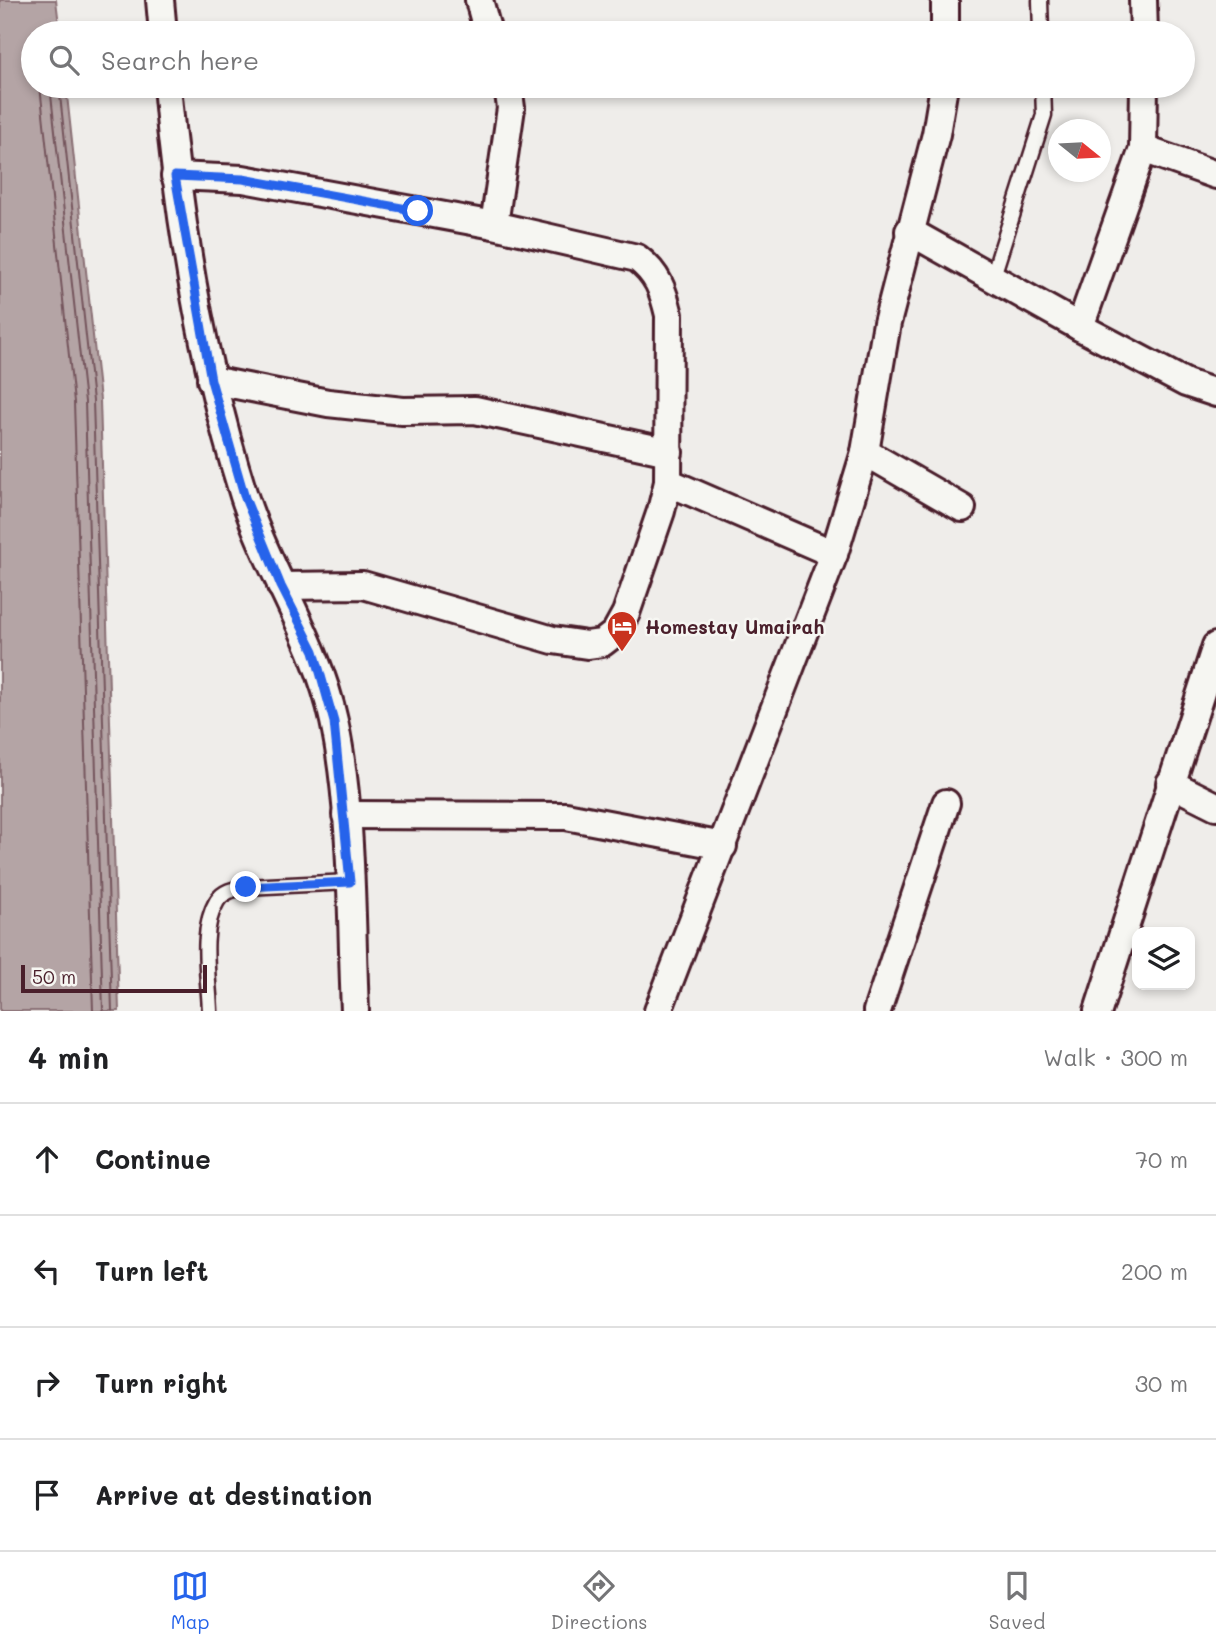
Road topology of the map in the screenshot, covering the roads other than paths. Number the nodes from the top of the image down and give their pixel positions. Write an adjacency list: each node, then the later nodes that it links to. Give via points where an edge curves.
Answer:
1 (160, 0): 6 (street)
2 (478, 0): 7 (street)
3 (945, 0): 8 (street)
4 (1040, 0): 9 (lane)
5 (1143, 0): 10 (street)
6 (162, 21)
7 (484, 21)
8 (945, 21)
9 (1041, 21)
10 (1144, 21)
11 (168, 98): 18 (street)
12 (509, 98): 19 (street)
13 (942, 98): 20 (street)
14 (1043, 98): 21 (lane, via 1044,115)
15 (1144, 98): 16 (street)
16 (1143, 149): 17 (street); 22 (street)
17 (1216, 175)
18 (175, 176): 19 (street, via 243,179); 23 (street)
19 (494, 225): 25 (street, via 637,258 653,270 669,315)
20 (909, 231): 21 (street); 26 (street, via 887,323)
21 (992, 279): 22 (street)
22 (1080, 327): 24 (street, via 1186,383)
23 (211, 380): 25 (street, via 340,404 403,411 475,410); 30 (street, via 245,498)
24 (1216, 393)
25 (669, 452): 27 (street)
26 (865, 452): 28 (street); 29 (street)
27 (668, 482): 29 (street); 30 (street, via 626,613 615,633 602,643 553,640 363,585)
28 (962, 509)
29 (834, 554): 36 (street)
30 (281, 586): 35 (street, via 314,651 334,722)
31 (1216, 646): 32 (street)
32 (1170, 783): 34 (street); 42 (street)
33 (946, 803): 41 (street)
34 (1216, 806)
35 (346, 815): 36 (street, via 566,816); 37 (street)
36 (723, 846): 40 (street)
37 (350, 882): 38 (lane, via 246,887 229,890 217,901 208,943); 39 (street)
38 (210, 1011)
39 (355, 1011)
40 (658, 1011)
41 (877, 1011)
42 (1098, 1011)

